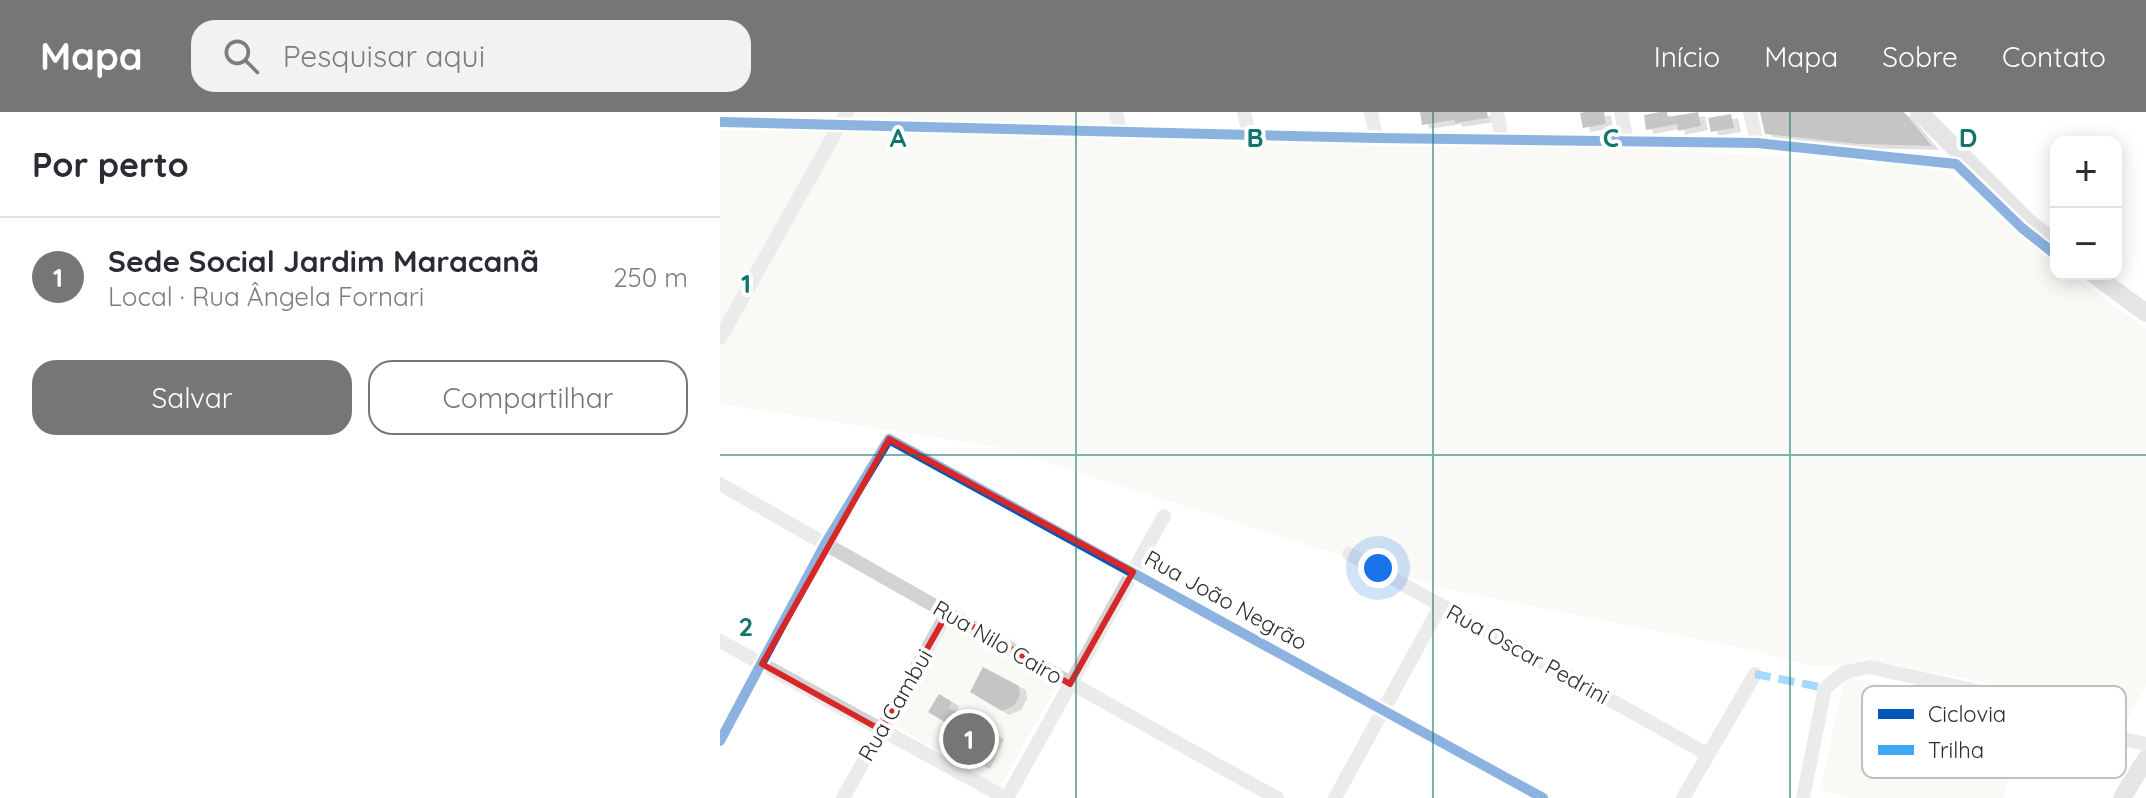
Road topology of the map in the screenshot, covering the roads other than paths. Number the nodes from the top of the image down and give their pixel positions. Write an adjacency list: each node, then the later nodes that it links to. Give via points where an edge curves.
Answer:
1 (847, 112): 12 (street)
2 (1116, 112): 13 (street)
3 (1244, 112): 14 (street)
4 (1371, 112): 15 (street)
5 (1497, 112): 16 (street)
6 (1621, 112): 17 (street)
7 (1750, 112): 18 (street)
8 (1909, 112): 19 (main road)
9 (1919, 112): 20 (main road)
10 (1934, 112): 21 (main road)
11 (720, 122): 12 (street)
12 (839, 126): 13 (street); 30 (street)
13 (1120, 132): 14 (street)
14 (1249, 135): 15 (street)
15 (1376, 138): 16 (street)
16 (1502, 140): 17 (street)
17 (1627, 142): 18 (street)
18 (1757, 143): 19 (street)
19 (1956, 164): 20 (main road); 23 (street)
20 (2028, 222): 22 (main road)
21 (2050, 225)
22 (2050, 239)
23 (2050, 250)
24 (2089, 280): 29 (street)
25 (2101, 280): 28 (main road)
26 (2120, 280): 27 (main road)
27 (2146, 298)
28 (2146, 313)
29 (2146, 323)
30 (720, 338)
31 (720, 484): 33 (street, Rua Nilo Cairo)
32 (1164, 516): 35 (street)
33 (825, 544): 35 (street, Rua João Negrão, via 889,439); 37 (street, Rua Nilo Cairo); 39 (street)
34 (1349, 554): 36 (street, Rua Oscar Pedrini)
35 (1133, 572): 41 (street); 43 (street, Rua João Negrão)
36 (1441, 605): 43 (street); 48 (street, Rua Oscar Pedrini)
37 (948, 612): 41 (street, Rua Nilo Cairo); 44 (street, Rua Cambui)
38 (720, 641): 39 (street)
39 (762, 664): 44 (street); 46 (street)
40 (1755, 674): 48 (street)
41 (1070, 684): 53 (street); 54 (street, Rua Nilo Cairo)
42 (1954, 686): 51 (street, via 1869,667 1833,680 1825,688)
43 (1383, 708): 55 (street); 56 (street, Rua João Negrão)
44 (881, 730): 52 (street, Rua Cambui); 53 (street)
45 (2126, 740): 47 (street)
46 (720, 741)
47 (2146, 744)
48 (1707, 754): 57 (street)
49 (2146, 759): 58 (main road)
50 (2146, 775): 59 (main road)
51 (1807, 797)
52 (843, 798)
53 (1006, 798)
54 (1277, 798)
55 (1335, 798)
56 (1543, 798)
57 (1683, 798)
58 (2122, 798)
59 (2133, 798)

